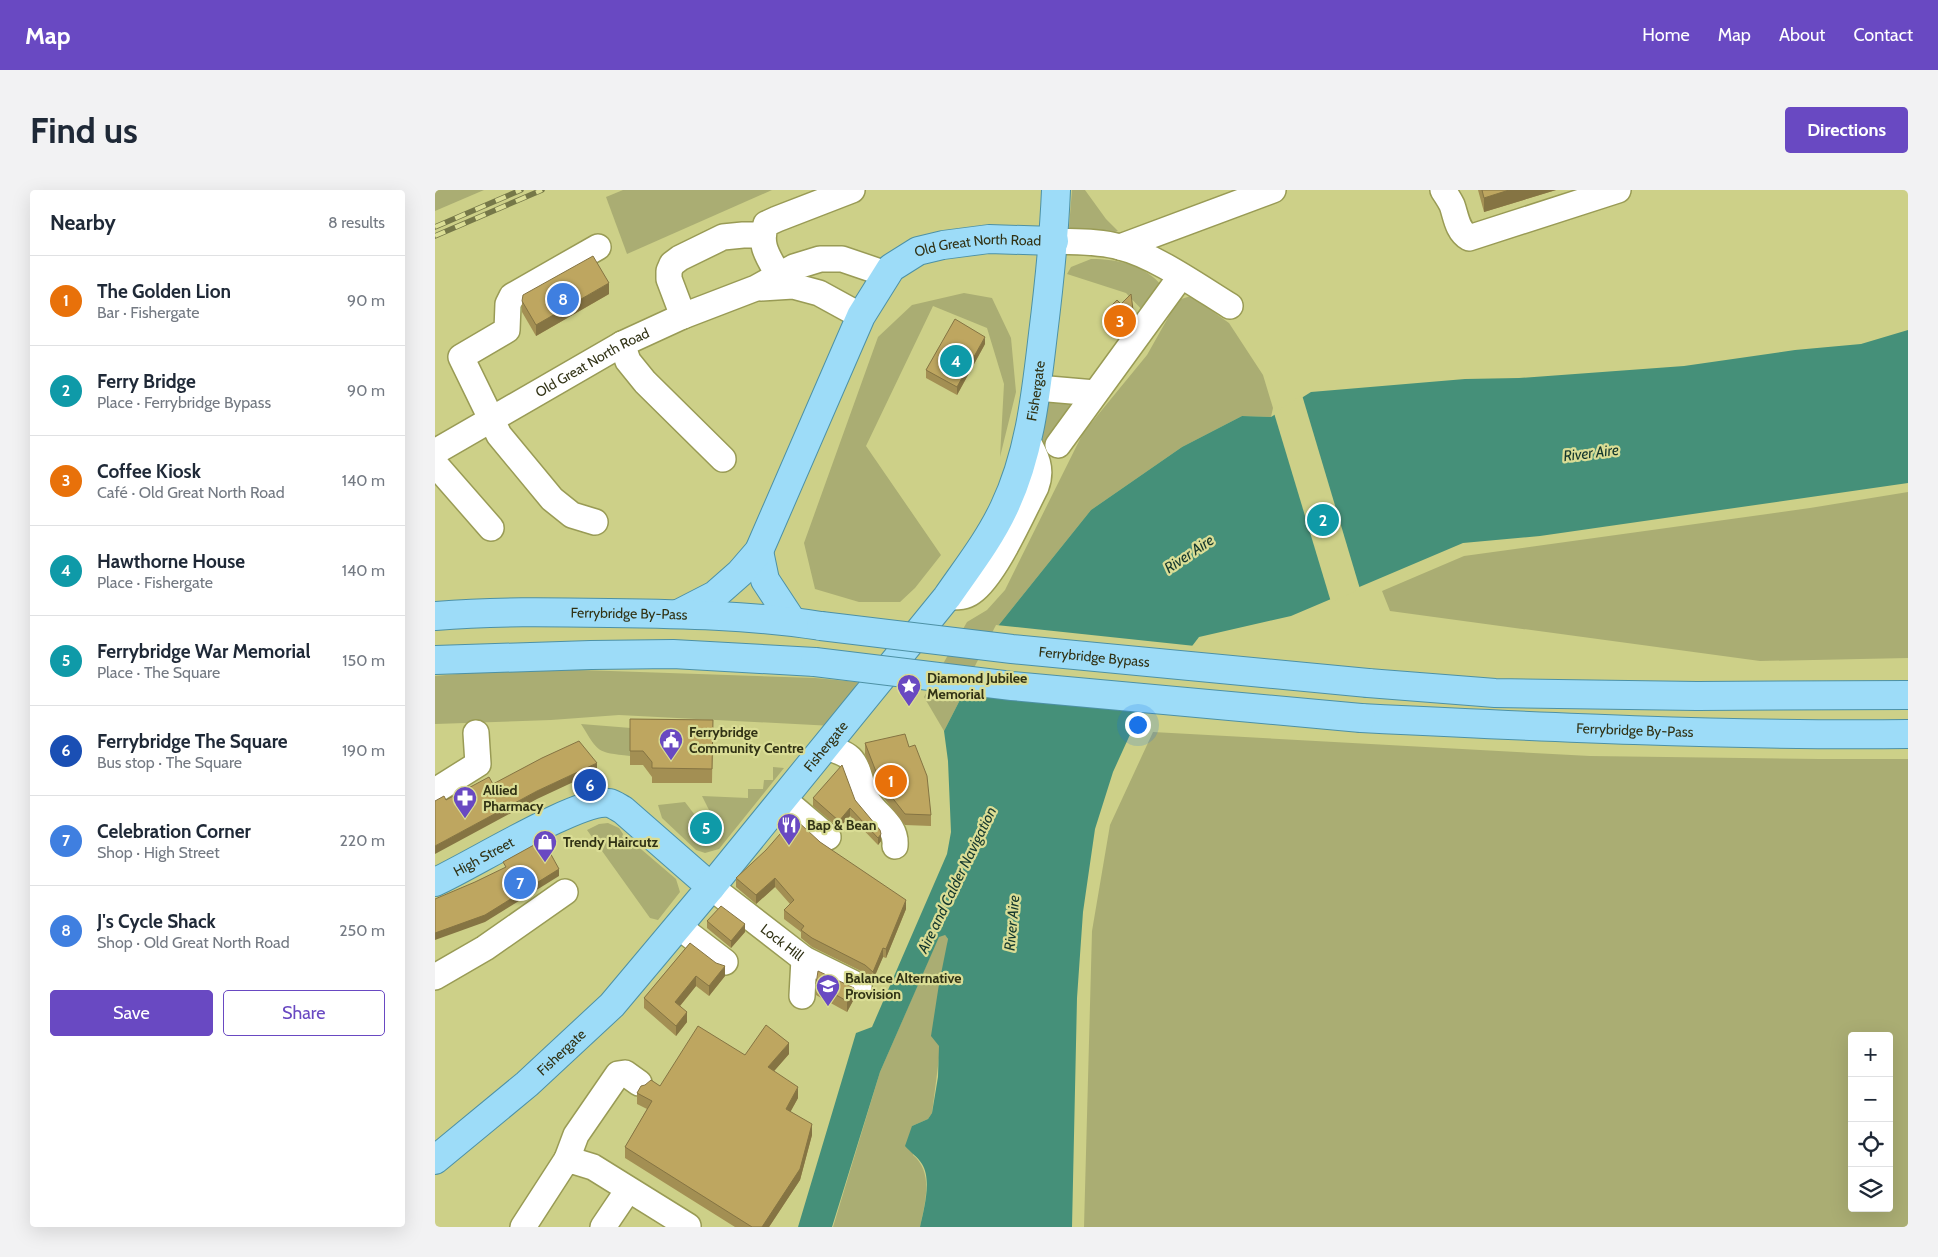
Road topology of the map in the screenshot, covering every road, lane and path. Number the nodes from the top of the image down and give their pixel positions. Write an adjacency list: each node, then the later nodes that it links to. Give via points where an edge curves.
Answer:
1 (852, 190): 6 (street, via 777,218 766,224)
2 (1056, 190): 7 (main road, Fishergate)
3 (1273, 190): 9 (street)
4 (1443, 190): 5 (street, via 1463,235 1469,238)
5 (1618, 190)
6 (762, 235): 11 (street, via 765,250); 15 (street, via 723,237 672,264 669,278)
7 (1054, 241): 9 (street, Old Great North Road); 10 (main road, Old Great North Road, via 989,239 943,245 918,252); 18 (main road, Fishergate)
8 (598, 247): 20 (street, via 512,296 508,304 507,330 461,357)
9 (1120, 247): 12 (street, Old Great North Road)
10 (886, 274): 11 (street, Old Great North Road, via 842,260 820,259 794,267); 16 (main road)
11 (779, 276): 13 (street, Old Great North Road)
12 (1181, 276): 14 (street, Old Great North Road); 19 (street)
13 (757, 288): 15 (street, Old Great North Road); 16 (street, Old Great North Road, via 793,286 819,292)
14 (1230, 306)
15 (683, 316): 17 (street, Old Great North Road)
16 (861, 316): 27 (main road)
17 (622, 344): 20 (street, Old Great North Road); 23 (street, via 628,361 645,382)
18 (1037, 388): 19 (street); 36 (main road, Fishergate, via 1020,465 1005,507 981,549 947,597)
19 (1095, 393): 21 (street)
20 (491, 420): 22 (street, Old Great North Road); 25 (street, via 499,435 552,499 572,515)
21 (1057, 445)
22 (435, 452)
23 (723, 460)
24 (435, 464): 26 (street)
25 (595, 522)
26 (491, 528)
27 (759, 551): 28 (main road, via 715,595); 30 (main road, via 765,580)
28 (678, 614): 29 (main road, Ferrybridge By-Pass, via 579,612); 30 (main road, Ferrybridge By-Pass)
29 (435, 616)
30 (792, 621): 31 (main road, Ferrybridge By-Pass)
31 (821, 626): 33 (main road, Ferrybridge Bypass, bridge, via 1013,649 1368,684 1504,693)
32 (435, 660): 35 (main road, Ferrybridge By-Pass, bridge, via 673,654 815,662 1011,686 1361,718 1688,732)
33 (1908, 695)
34 (477, 733): 37 (street, via 478,764)
35 (1908, 734)
36 (825, 746): 38 (main road, Fishergate); 40 (street, via 848,756 855,765 867,799 892,827)
37 (435, 791)
38 (783, 799): 39 (street); 42 (main road, Fishergate)
39 (828, 837)
40 (895, 846)
41 (435, 882): 42 (main road, High Street, via 561,817 584,807 609,803 623,810)
42 (711, 887): 44 (main road, Fishergate); 45 (street, Lock Hill)
43 (565, 892): 47 (street, via 485,948)
44 (678, 926): 46 (street); 52 (main road, Fishergate, via 612,1005 527,1084)
45 (804, 959): 48 (street, Lock Hill); 49 (street)
46 (725, 962)
47 (435, 976)
48 (859, 986)
49 (802, 996)
50 (639, 1082): 51 (street, via 625,1073 618,1074 576,1135)
51 (567, 1159): 53 (street, via 593,1168); 54 (street)
52 (435, 1160)
53 (628, 1190): 55 (street); 56 (street)
54 (523, 1227)
55 (603, 1227)
56 (687, 1227)

